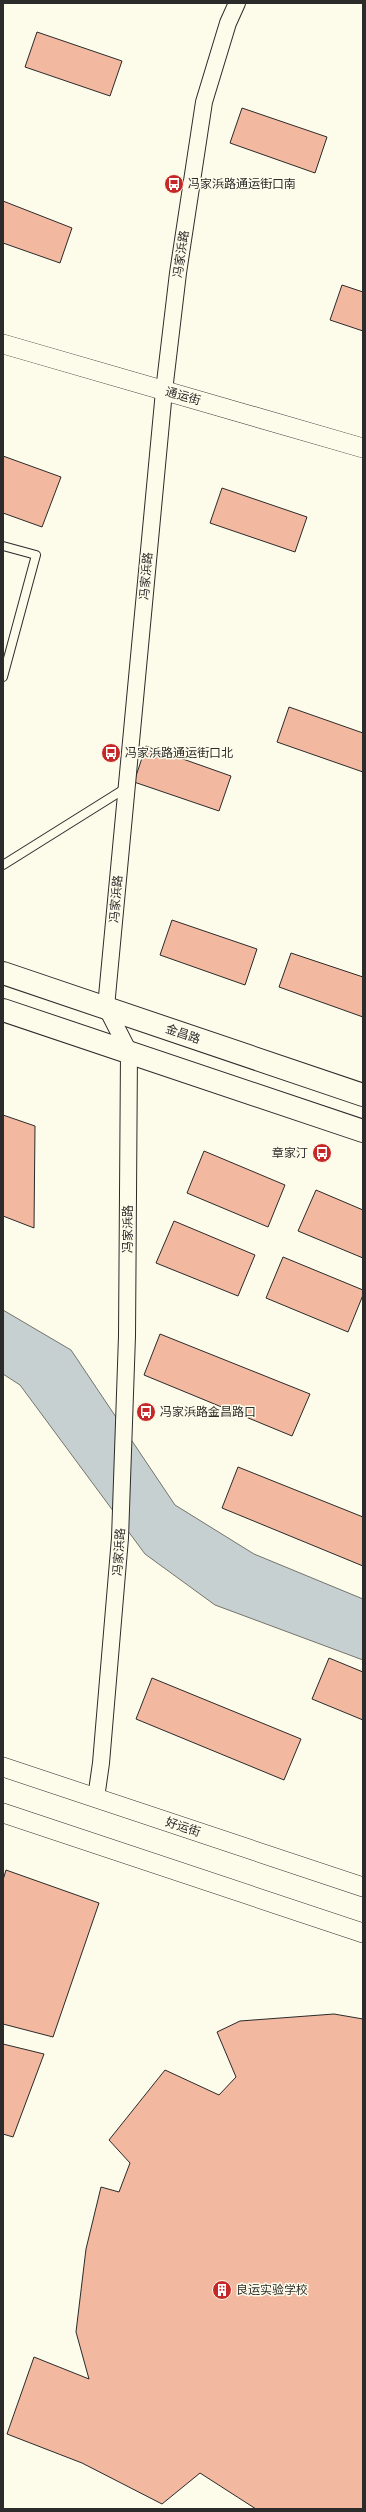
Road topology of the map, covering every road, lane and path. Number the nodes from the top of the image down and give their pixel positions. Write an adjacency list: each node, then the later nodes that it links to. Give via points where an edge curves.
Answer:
1 (237, 3): 3 (street, 冯家浜路, via 228,23 204,102 180,258)
2 (3, 344): 3 (street, 通运街)
3 (164, 391): 4 (street, 通运街); 7 (street, 冯家浜路)
4 (363, 448)
5 (3, 546): 6 (lane, via 36,555)
6 (3, 677)
7 (126, 788): 8 (lane); 10 (street, 冯家浜路)
8 (3, 865)
9 (3, 973): 10 (main road, 金昌路)
10 (106, 1007): 12 (street, 冯家浜路); 13 (main road, 金昌路)
11 (3, 1010): 12 (main road)
12 (128, 1052): 14 (main road); 16 (street, 冯家浜路, via 125,1425 120,1538)
13 (363, 1095)
14 (363, 1131)
15 (3, 1767): 16 (street, 好运街)
16 (96, 1798): 18 (street, 好运街)
17 (3, 1813): 19 (street)
18 (363, 1887)
19 (363, 1933)

